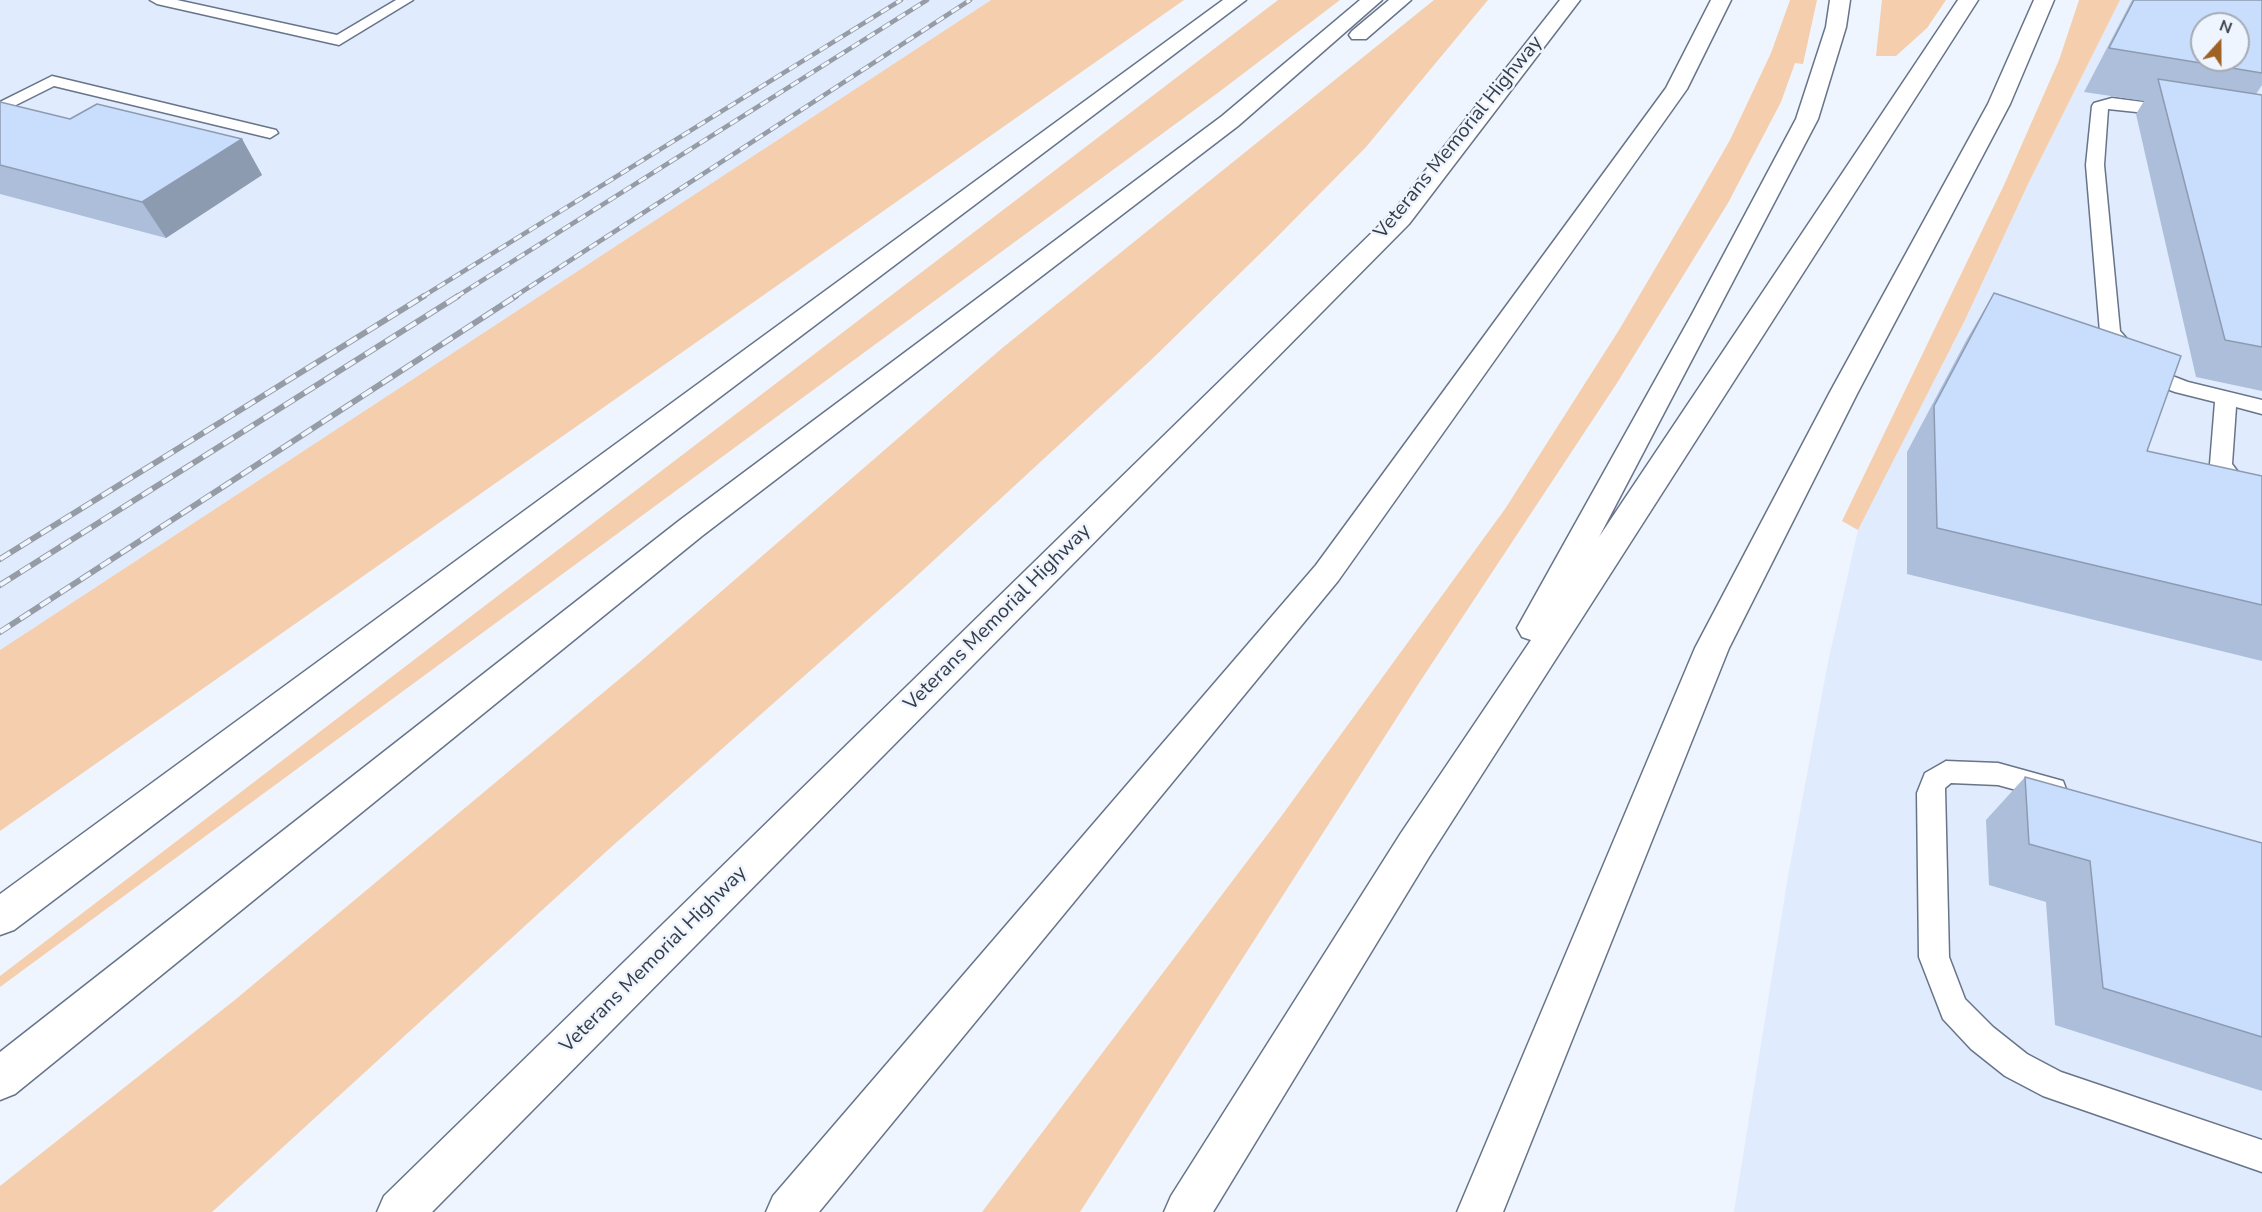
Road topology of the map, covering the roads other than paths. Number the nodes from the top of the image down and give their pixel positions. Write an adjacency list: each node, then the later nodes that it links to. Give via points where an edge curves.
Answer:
1 (157, 0): 2 (lane, via 339,40)
2 (406, 0)
3 (1236, 0): 20 (highway)
4 (1372, 0): 13 (highway)
5 (1401, 0): 13 (highway, via 1362,33)
6 (1570, 0): 23 (highway, Veterans Memorial Highway, via 1400,219)
7 (1722, 0): 24 (highway, via 1676,89 1327,573)
8 (1840, 0): 19 (highway, via 1836,27 1807,119)
9 (1968, 0): 19 (highway)
10 (2044, 0): 26 (highway, via 1999,104 1712,648)
11 (0, 108): 14 (lane, via 52,81)
12 (2187, 113): 15 (lane, via 2112,103 2100,106 2095,165 2110,332 2147,374)
13 (1230, 121): 21 (highway, via 691,528)
14 (270, 133)
15 (2226, 398): 16 (lane); 17 (lane, via 2220,464 2223,472)
16 (2262, 407)
17 (2262, 486)
18 (2082, 797): 22 (lane, via 1998,774 1946,772 1934,781 1930,794 1934,957 1954,1009 2016,1065 2054,1085)
19 (1415, 845): 25 (highway)
20 (0, 916)
21 (0, 1080)
22 (2262, 1156)
23 (400, 1212)
24 (789, 1212)
25 (1187, 1212)
26 (1480, 1212)

